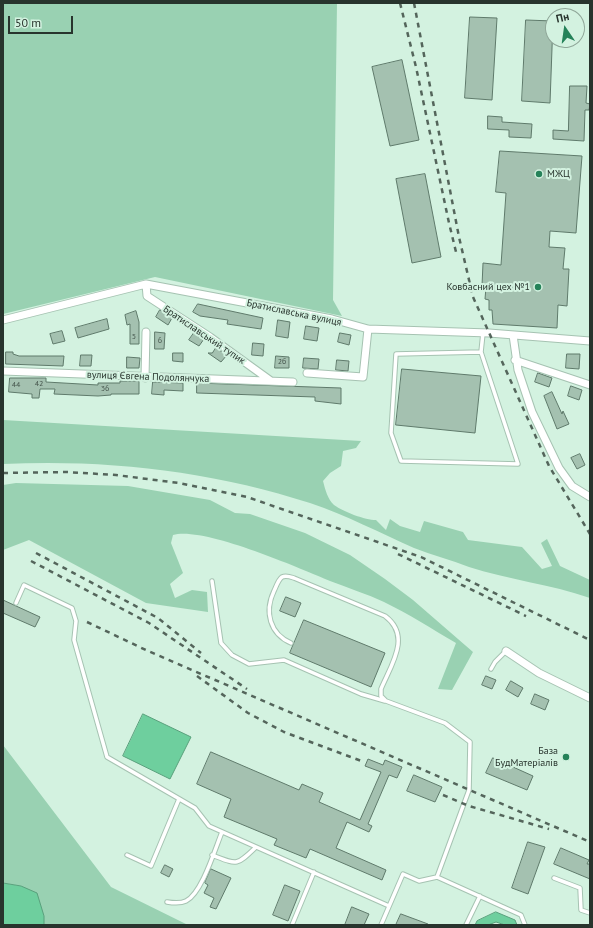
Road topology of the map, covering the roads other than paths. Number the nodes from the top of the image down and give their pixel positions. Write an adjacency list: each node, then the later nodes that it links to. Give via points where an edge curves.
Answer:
1 (146, 284): 2 (street, Братиславська вулиця); 3 (street, Братиславська вулиця); 13 (street, Братиславський тупик, via 147,296 210,337)
2 (3, 320)
3 (368, 329): 5 (street, Братиславська вулиця); 11 (street, via 363,377)
4 (146, 332): 12 (street)
5 (483, 333): 6 (street, Братиславська вулиця); 8 (lane)
6 (513, 335): 7 (street, Братиславська вулиця); 9 (street)
7 (590, 341)
8 (481, 352): 8 (lane, via 518,464 401,460 391,433 396,354)
9 (515, 360): 15 (street); 16 (street, via 532,412 559,468 572,486)
10 (3, 371): 12 (street, вулиця Євгена Подолянчука)
11 (307, 373)
12 (145, 378): 13 (street, вулиця Євгена Подолянчука)
13 (271, 382): 14 (street, вулиця Євгена Подолянчука)
14 (293, 382)
15 (590, 385)
16 (590, 497)
17 (212, 581): 23 (lane, via 221,643 232,655 249,664 284,660 361,694)
18 (16, 603): 24 (lane, via 24,585 72,608 76,621 74,640 106,757)
19 (292, 643): 23 (lane, via 276,633 270,620 269,606 273,594 278,581 286,576 385,616 393,622 399,634 398,645 381,689 381,696)
20 (506, 651): 21 (lane); 22 (street, via 540,673)
21 (491, 669)
22 (590, 698)
23 (386, 701): 30 (lane, via 445,723 470,742 469,790)
24 (179, 798): 25 (lane, via 195,808 209,826); 27 (lane, via 151,866)
25 (222, 832): 26 (lane); 28 (lane)
26 (256, 847): 28 (lane, via 240,862 233,863); 29 (lane)
27 (127, 855)
28 (212, 855): 33 (lane, via 193,896 185,901)
29 (314, 872): 34 (lane); 36 (lane)
30 (437, 877): 32 (lane); 34 (lane, via 419,880 403,874)
31 (554, 878): 35 (lane, via 580,888 582,910)
32 (480, 896): 38 (lane); 39 (lane, via 521,915)
33 (167, 902)
34 (389, 906): 37 (lane)
35 (590, 913)
36 (292, 925)
37 (381, 925)
38 (466, 925)
39 (525, 925)

